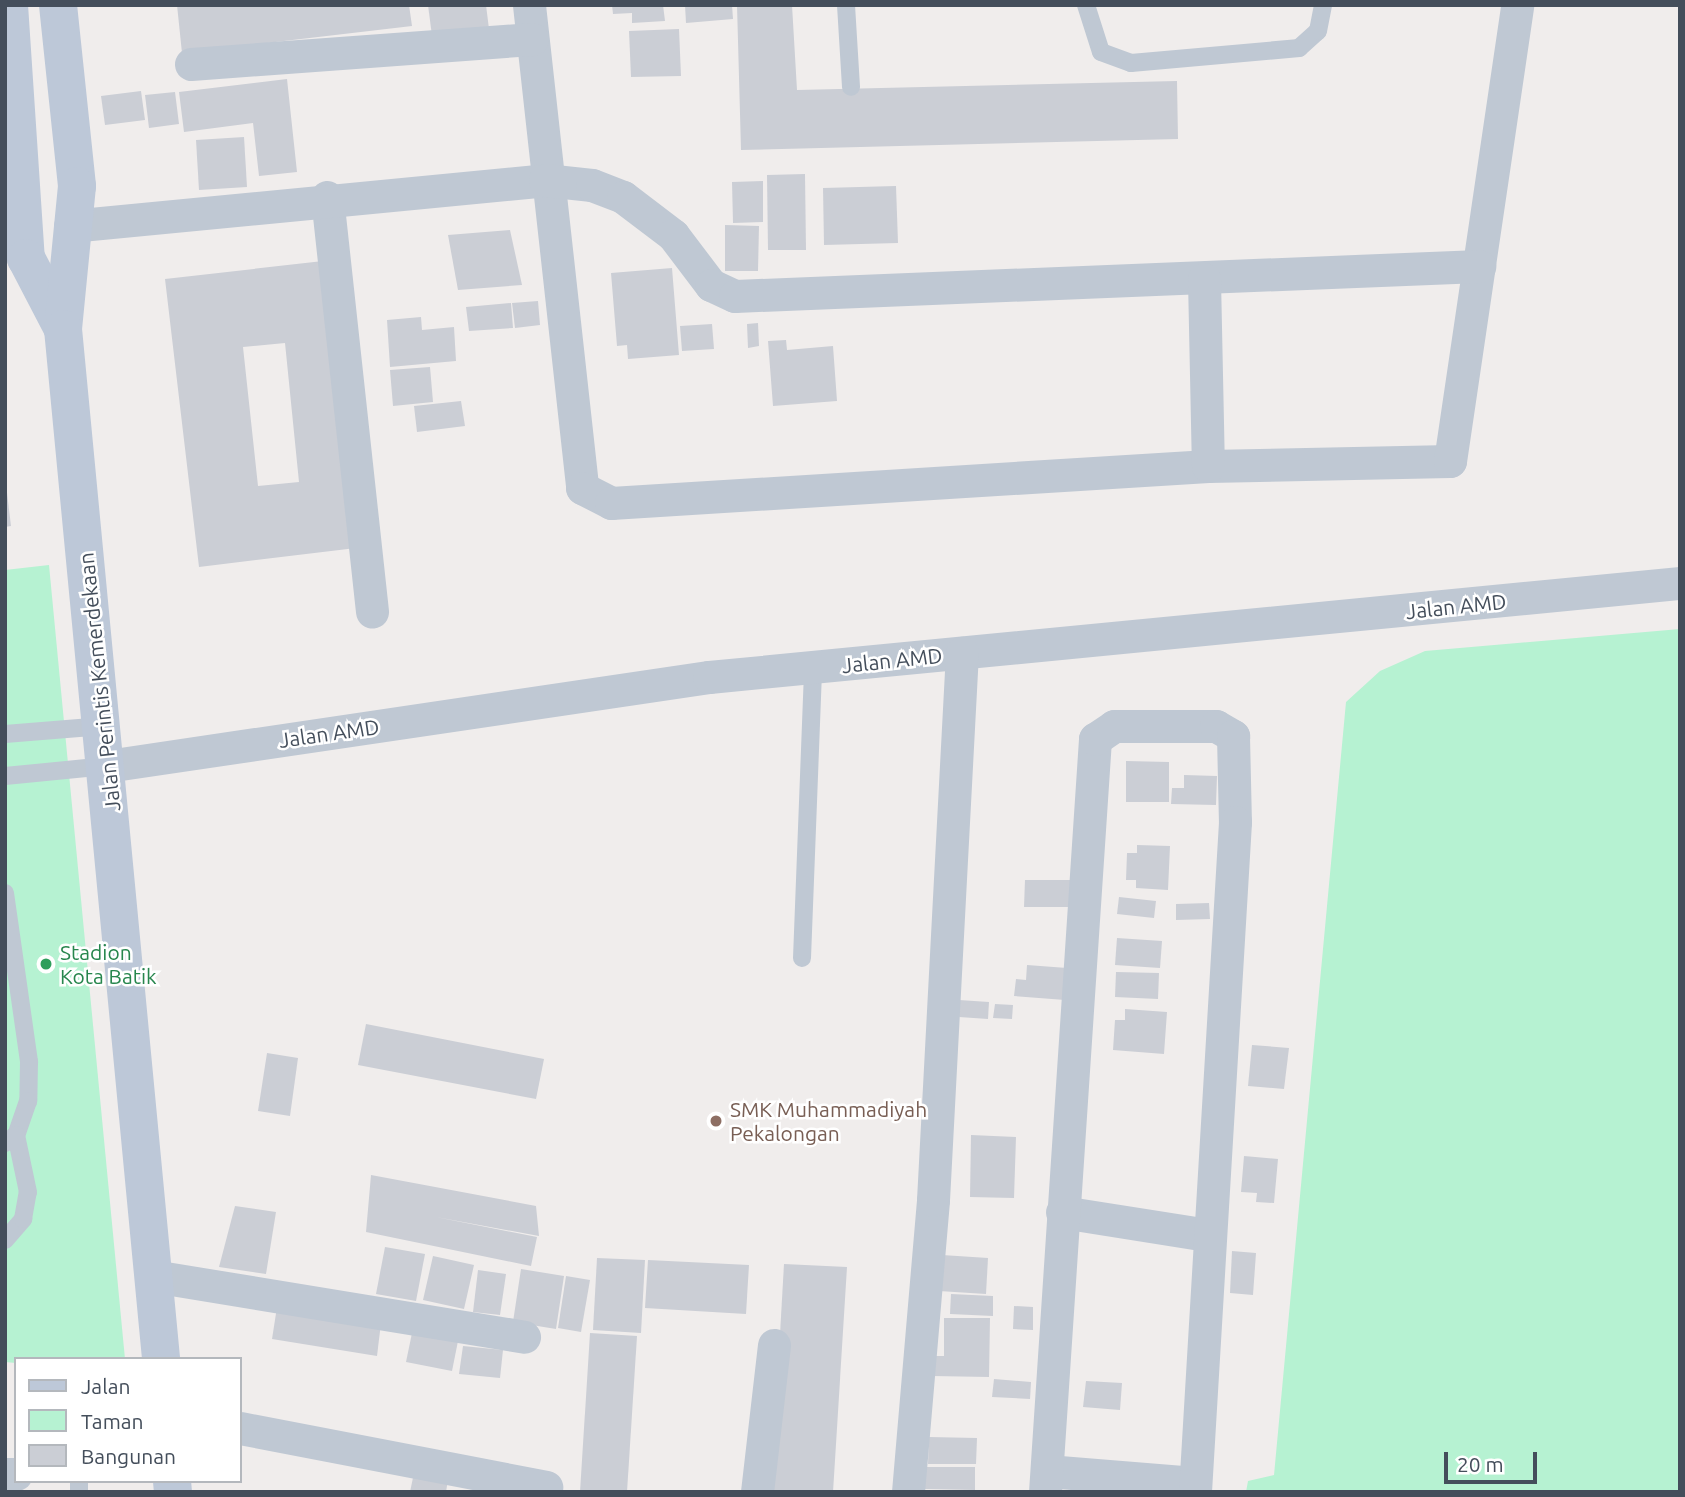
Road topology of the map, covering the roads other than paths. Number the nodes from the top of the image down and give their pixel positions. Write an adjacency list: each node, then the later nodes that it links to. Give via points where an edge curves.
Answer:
1 (9, 5): 13 (street)
2 (58, 5): 12 (street, Jalan Perintis Kemerdekaan)
3 (529, 5): 8 (street)
4 (846, 5): 10 (lane)
5 (1086, 5): 6 (lane, via 1101,52 1131,63 1299,48 1318,31)
6 (1323, 5)
7 (1517, 5): 16 (street)
8 (532, 39): 9 (street); 11 (street)
9 (191, 64)
10 (851, 86)
11 (545, 180): 14 (street); 17 (street, via 592,185 623,197 673,235 711,285 735,296); 19 (street, via 587,496 611,503)
12 (77, 186): 13 (street); 15 (street, Jalan Perintis Kemerdekaan)
13 (15, 196): 18 (street, via 26,258)
14 (327, 197): 15 (street); 21 (street)
15 (70, 226): 18 (street, Jalan Perintis Kemerdekaan)
16 (1479, 266): 17 (street); 19 (street, via 1450,461)
17 (1204, 279): 19 (street)
18 (63, 329): 24 (street, Jalan Perintis Kemerdekaan)
19 (1208, 466)
20 (1680, 583): 22 (street, Jalan AMD)
21 (372, 612)
22 (962, 653): 23 (street, Jalan AMD); 44 (street, via 933,1200)
23 (813, 667): 26 (street, Jalan AMD); 29 (lane)
24 (104, 726): 25 (lane); 26 (street, Jalan Perintis Kemerdekaan)
25 (5, 734)
26 (107, 766): 27 (lane); 35 (street, Jalan Perintis Kemerdekaan)
27 (5, 776)
28 (5, 893): 30 (lane)
29 (803, 958)
30 (11, 998): 31 (lane, via 29,1062 28,1101)
31 (11, 1139): 34 (lane, via 28,1192 23,1219)
32 (1062, 1212): 33 (street); 33 (street, via 1095,739 1114,726 1216,726 1230,732 1236,752); 40 (street)
33 (1208, 1235): 42 (street)
34 (5, 1240)
35 (153, 1276): 36 (street); 38 (street, Jalan Perintis Kemerdekaan)
36 (524, 1337)
37 (774, 1345): 43 (street)
38 (161, 1357)
39 (242, 1428): 41 (street)
40 (1046, 1482): 42 (street)
41 (546, 1487)
42 (1195, 1487)
43 (757, 1492)
44 (908, 1492)

